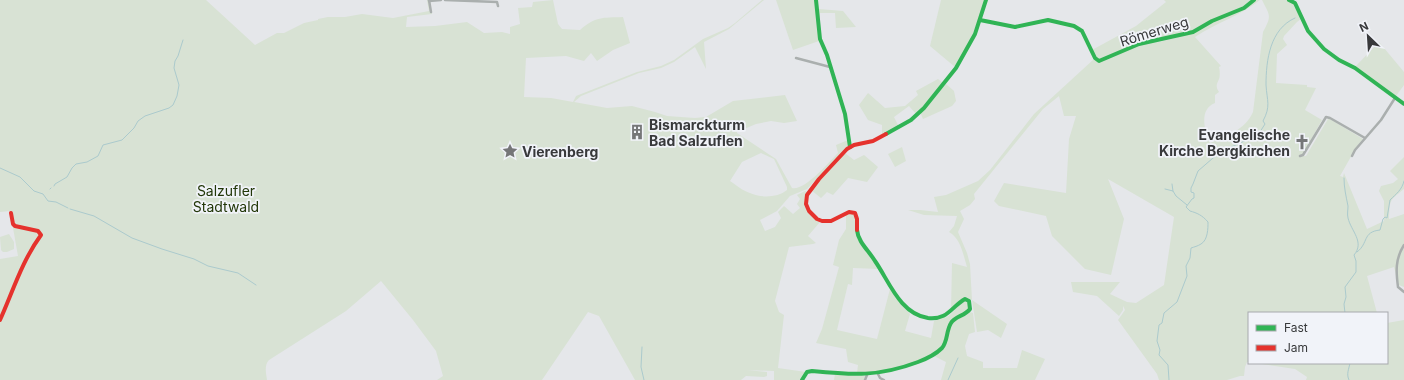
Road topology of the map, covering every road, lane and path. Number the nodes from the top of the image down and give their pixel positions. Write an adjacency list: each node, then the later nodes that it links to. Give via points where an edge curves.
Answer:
1 (428, 0): 2 (street); 9 (street)
2 (441, 0)
3 (445, 0): 8 (street, via 497,2)
4 (816, 0): 12 (street, via 820,39)
5 (986, 0): 10 (street)
6 (1254, 0): 10 (street, Römerweg, via 1244,8 1193,32 1139,44 1099,61 1082,32 1074,26 1048,20 1015,28)
7 (1289, 0): 13 (street, via 1295,4 1308,31 1324,49)
8 (498, 6)
9 (430, 12)
10 (980, 20): 16 (street, via 956,68 924,108 902,126)
11 (796, 58): 12 (street)
12 (830, 67): 16 (street, via 844,114)
13 (1396, 97): 14 (street); 15 (street)
14 (1404, 104)
15 (1365, 138): 17 (street, via 1326,117); 18 (street)
16 (850, 147): 23 (street, via 811,188 806,196 809,210 818,219 827,222 849,212 855,213 859,238 900,301 914,314 925,318 940,317 950,313 965,299 971,305 969,311 952,321 946,343 939,351 902,369)
17 (1300, 156)
18 (1352, 156)
19 (11, 213): 22 (street, via 13,224 41,235 33,244)
20 (1404, 245): 21 (street, via 1398,257 1396,271 1398,287)
21 (1404, 292)
22 (0, 320)
23 (878, 374): 24 (street); 27 (street)
24 (867, 375): 25 (street, via 812,371 807,372); 26 (street)
25 (802, 380)
26 (865, 380)
27 (884, 380)

